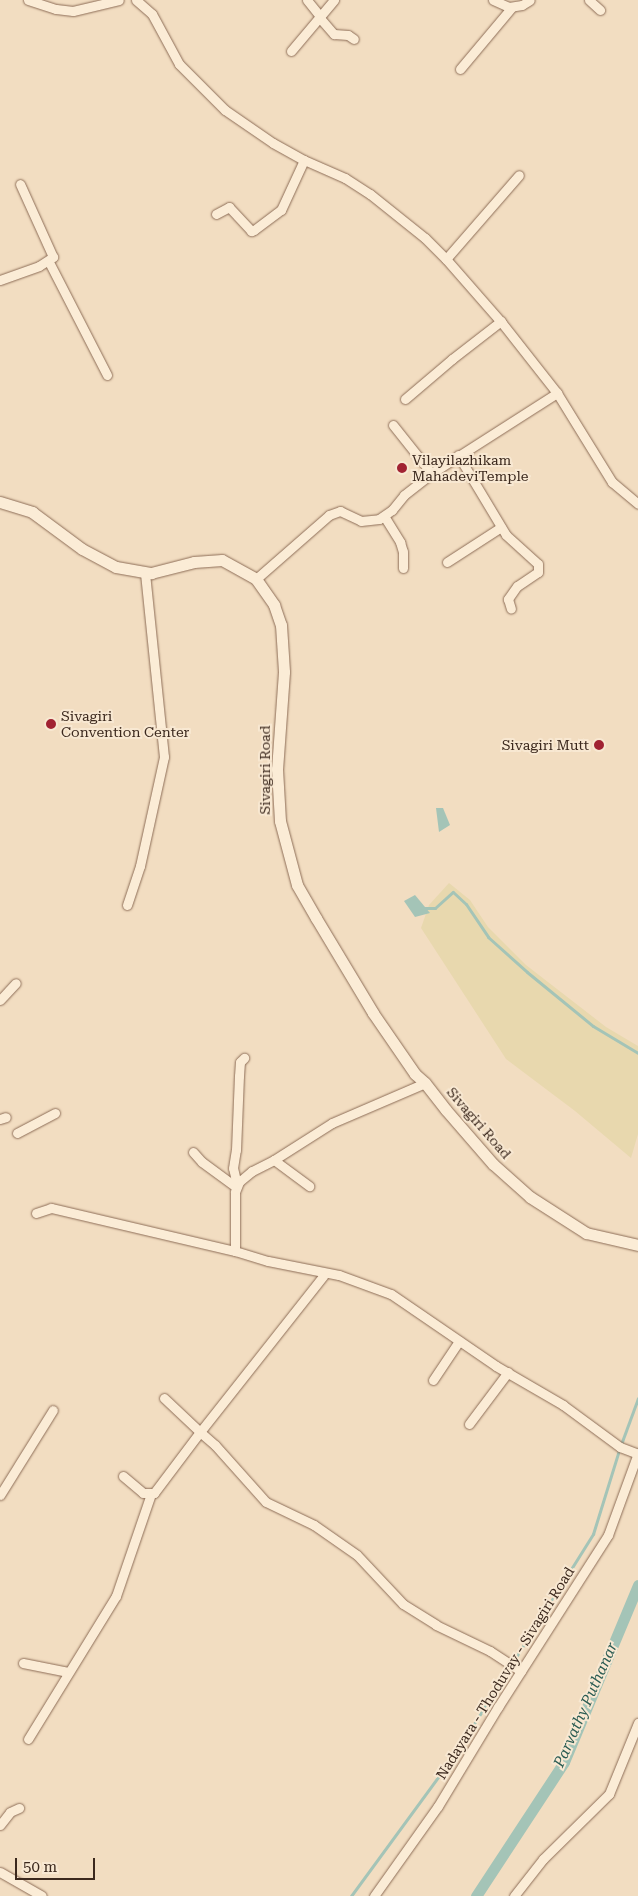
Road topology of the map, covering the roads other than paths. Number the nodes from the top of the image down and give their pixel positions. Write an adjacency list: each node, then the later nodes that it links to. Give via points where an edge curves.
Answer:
1 (28, 0): 2 (street, via 73,11)
2 (119, 0)
3 (136, 0): 15 (street, via 152,14 169,49 191,78 243,124)
4 (307, 0): 11 (street)
5 (334, 0): 11 (street)
6 (493, 0): 9 (street)
7 (530, 0): 9 (street)
8 (589, 0): 10 (street)
9 (512, 7): 14 (street)
10 (600, 10)
11 (320, 16): 12 (street, via 332,32); 13 (street)
12 (354, 39)
13 (291, 51)
14 (460, 69)
15 (304, 160): 18 (street, via 281,210 254,230 251,231 229,207); 19 (street, via 345,178 370,194)
16 (519, 175): 19 (street)
17 (20, 184): 20 (street, via 54,257)
18 (216, 214)
19 (446, 259): 22 (street)
20 (49, 262): 21 (street); 23 (street)
21 (0, 280)
22 (501, 321): 24 (street); 25 (street)
23 (107, 375)
24 (557, 393): 27 (street); 30 (street, via 606,474)
25 (405, 399)
26 (393, 425): 28 (street)
27 (458, 455): 28 (street); 32 (street)
28 (432, 474): 31 (street, via 404,495)
29 (0, 502): 35 (main road, Sivagiri Road, via 32,512 82,550 116,567)
30 (638, 504)
31 (384, 516): 34 (street, via 400,542); 36 (street, via 364,522 342,512 334,512)
32 (501, 527): 33 (street); 37 (street, via 539,568 514,590 507,602)
33 (447, 562)
34 (403, 568)
35 (145, 572): 36 (main road, Sivagiri Road, via 151,574 194,562 222,560); 38 (street, via 164,757 142,857)
36 (256, 579): 42 (main road, Sivagiri Road, via 274,605 281,625 284,672 278,778 280,822 298,885 373,1013 415,1074)
37 (511, 609)
38 (127, 905)
39 (16, 983): 40 (street)
40 (0, 1000)
41 (244, 1058): 47 (street, via 240,1062 236,1110 233,1168)
42 (425, 1083): 46 (street, via 332,1123); 50 (main road, Sivagiri Road, via 493,1164 530,1197 586,1233)
43 (56, 1113): 44 (street)
44 (17, 1133)
45 (193, 1152): 47 (street)
46 (274, 1160): 47 (street, via 252,1171); 48 (street)
47 (237, 1186): 51 (street)
48 (309, 1186)
49 (36, 1213): 51 (street, via 51,1208)
50 (638, 1246)
51 (235, 1251): 53 (street, via 366,1284 408,1304)
52 (323, 1276): 59 (street)
53 (459, 1341): 54 (street); 55 (street)
54 (508, 1372): 58 (street); 60 (street, via 563,1405 620,1447)
55 (433, 1380)
56 (164, 1398): 59 (street)
57 (53, 1410): 63 (street)
58 (469, 1424)
59 (200, 1432): 62 (street); 65 (street, via 266,1502 314,1525 357,1555 402,1604)
60 (638, 1454): 65 (street, Nadayara - Thoduvay - Sivagiri Road, via 608,1535)
61 (123, 1476): 62 (street, via 143,1493)
62 (151, 1494): 66 (street, via 116,1596)
63 (0, 1495)
64 (23, 1663): 66 (street)
65 (521, 1671): 73 (street, Nadayara - Thoduvay - Sivagiri Road, via 438,1806)
66 (68, 1672): 68 (street)
67 (638, 1722): 74 (street, via 609,1794 543,1859)
68 (28, 1739)
69 (19, 1808): 70 (street, via 10,1812)
70 (0, 1825)
71 (0, 1872): 72 (street)
72 (42, 1896)
73 (374, 1896)
74 (514, 1896)

